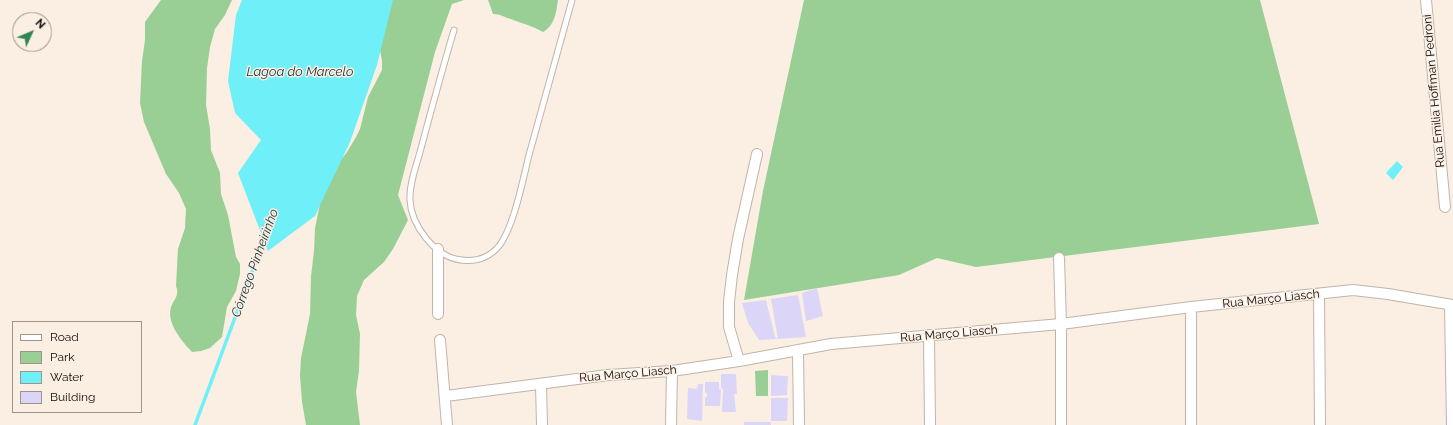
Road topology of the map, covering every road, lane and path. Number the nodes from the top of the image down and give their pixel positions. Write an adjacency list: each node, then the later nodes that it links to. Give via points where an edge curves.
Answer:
1 (572, 0): 6 (lane, via 506,235 489,256 473,261 448,256)
2 (1426, 0): 5 (street, Rua Emilia Hoffman Pedroni)
3 (454, 30): 6 (lane, via 436,90 410,199 418,226 427,240)
4 (757, 154): 16 (street, via 738,239 729,302 729,327)
5 (1445, 206)
6 (438, 248): 11 (street)
7 (1059, 258): 12 (street)
8 (1319, 294): 9 (street, Rua Março Liasch, via 1353,290); 10 (street, Rua Março Liasch); 27 (street)
9 (1451, 305): 28 (street)
10 (1191, 307): 12 (street, Rua Março Liasch); 26 (street)
11 (438, 314)
12 (1061, 324): 13 (street, Rua Março Liasch); 25 (street)
13 (929, 335): 15 (street, Rua Março Liasch, via 831,344); 24 (street)
14 (440, 340): 19 (street)
15 (798, 351): 16 (street, Rua Março Liasch); 23 (street)
16 (739, 361): 17 (street, Rua Março Liasch)
17 (672, 371): 18 (street, Rua Março Liasch, via 574,378); 22 (street)
18 (542, 384): 19 (street, Rua Março Liasch); 21 (street)
19 (446, 396): 20 (street)
20 (448, 425)
21 (542, 425)
22 (672, 425)
23 (799, 425)
24 (930, 425)
25 (1061, 425)
26 (1191, 425)
27 (1320, 425)
28 (1452, 425)

